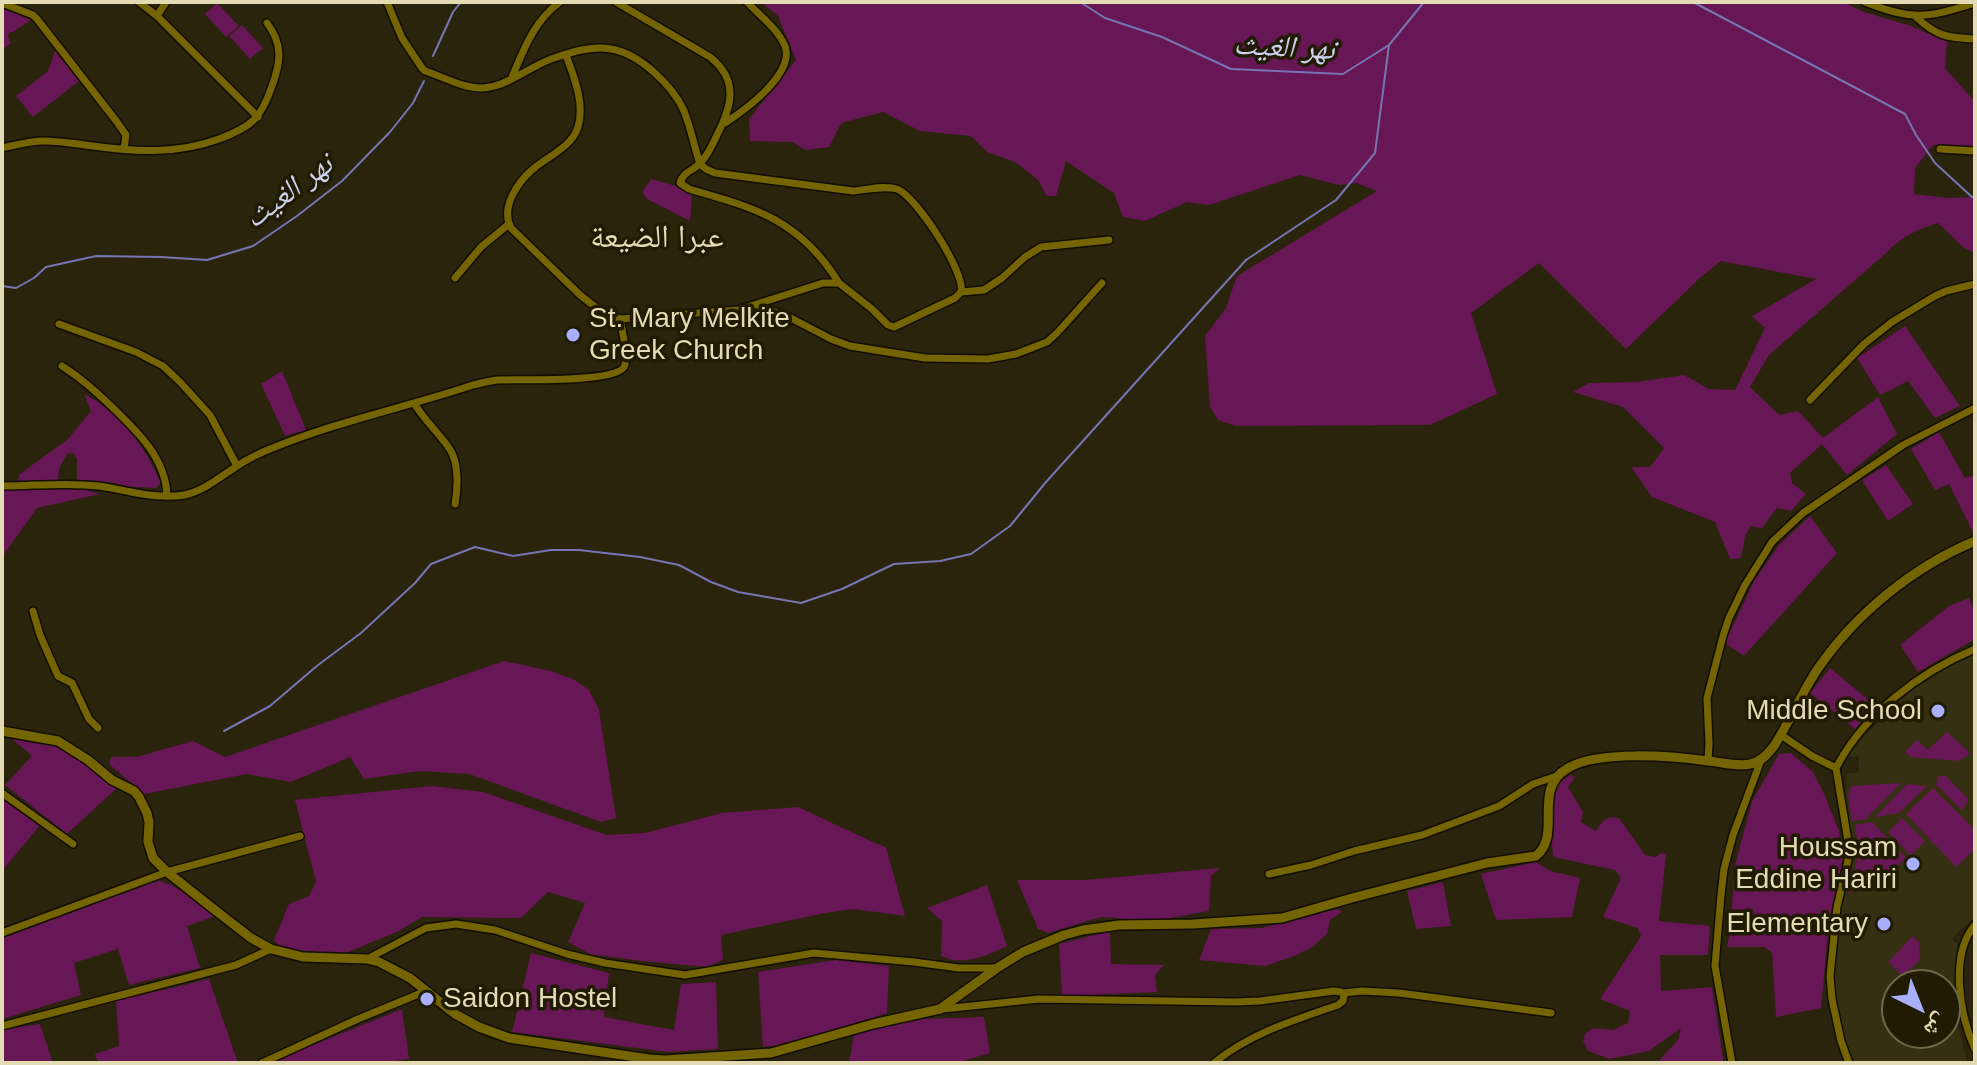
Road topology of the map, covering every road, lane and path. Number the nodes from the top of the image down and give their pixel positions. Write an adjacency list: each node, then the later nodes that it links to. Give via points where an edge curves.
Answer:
1 (139, 2): 10 (street)
2 (166, 2): 10 (street)
3 (387, 2): 15 (street, via 402,38 425,71 475,88)
4 (560, 2): 15 (street, via 534,28)
5 (616, 2): 17 (street, via 720,65 729,83)
6 (747, 2): 17 (street, via 780,37 786,60 761,96)
7 (1865, 2): 11 (street)
8 (2, 3): 19 (street, via 37,19 126,135)
9 (1975, 3): 11 (street)
10 (157, 16): 16 (street)
11 (1915, 16): 13 (street, via 1948,38)
12 (267, 23): 16 (street, via 279,51 275,79)
13 (1975, 39)
14 (566, 55): 15 (street); 22 (street, via 612,49 659,77 683,110); 23 (street, via 579,96 577,130 521,182 508,208)
15 (512, 77)
16 (258, 117): 19 (street, via 236,133 194,147)
17 (722, 125): 22 (street)
18 (2, 148): 19 (street, via 43,141)
19 (124, 149)
20 (1940, 149): 21 (street)
21 (1975, 151)
22 (700, 164): 26 (street, via 680,183 785,224); 29 (street, via 715,173 819,187 898,190 914,202 953,261)
23 (509, 224): 25 (street); 31 (street, via 580,295)
24 (1109, 240): 29 (street, via 1041,247 984,290)
25 (455, 278)
26 (839, 283): 29 (street, via 890,326); 30 (street, via 823,283)
27 (1102, 283): 30 (street, via 1047,342 988,359 925,358 850,346)
28 (1975, 284): 34 (street, via 1935,296 1892,322)
29 (961, 292)
30 (757, 305): 31 (street)
31 (620, 319): 35 (street, via 626,359 613,374 493,380)
32 (59, 324): 37 (street, via 163,366 210,415)
33 (62, 366): 39 (street, via 90,385 142,436 163,472)
34 (1810, 400)
35 (414, 403): 37 (street, via 302,436); 40 (street, via 452,454)
36 (1975, 408): 48 (street, via 1903,445 1803,513 1772,542 1745,585 1723,636 1707,698)
37 (237, 466): 39 (street, via 198,491)
38 (2, 486): 39 (street, via 69,484)
39 (167, 496)
40 (455, 504)
41 (1975, 541): 46 (street, via 1911,576 1852,629 1818,669)
42 (33, 611): 44 (street, via 58,676 72,683)
43 (1975, 649): 49 (street, via 1900,693 1865,727)
44 (98, 728)
45 (2, 731): 54 (street, via 58,741 134,791 147,813 150,852)
46 (1781, 735): 47 (street); 49 (street)
47 (1761, 760): 48 (street, via 1746,765); 70 (street, via 1739,817 1721,895 1715,966)
48 (1708, 761): 50 (street, via 1606,758 1577,764)
49 (1836, 768): 71 (street, via 1849,856 1830,976)
50 (1557, 776): 55 (street, via 1499,806 1422,835); 60 (street, via 1549,794 1545,845 1536,856 1487,863 1273,919 1083,930 1037,945)
51 (2, 793): 53 (street)
52 (300, 836): 54 (street)
53 (73, 844)
54 (167, 872): 57 (street); 58 (street)
55 (1269, 874)
56 (1975, 925): 66 (street, via 1965,944 1960,982)
57 (2, 933)
58 (271, 949): 59 (street, via 303,957); 65 (street, via 236,965)
59 (367, 959): 60 (street, via 426,928 456,924 495,930 605,963 685,975 814,953); 61 (street, via 395,969)
60 (997, 968): 63 (street)
61 (426, 991): 67 (street, via 455,1014 509,1038); 68 (street)
62 (1343, 993): 63 (street, via 1213,1003 1039,999); 64 (street, via 1399,993); 69 (street, via 1338,1005 1246,1041)
63 (940, 1009): 67 (street, via 771,1053)
64 (1551, 1013)
65 (2, 1026)
66 (1975, 1049)
67 (632, 1060)
68 (262, 1063)
69 (1214, 1063)
70 (1732, 1063)
71 (1849, 1063)

